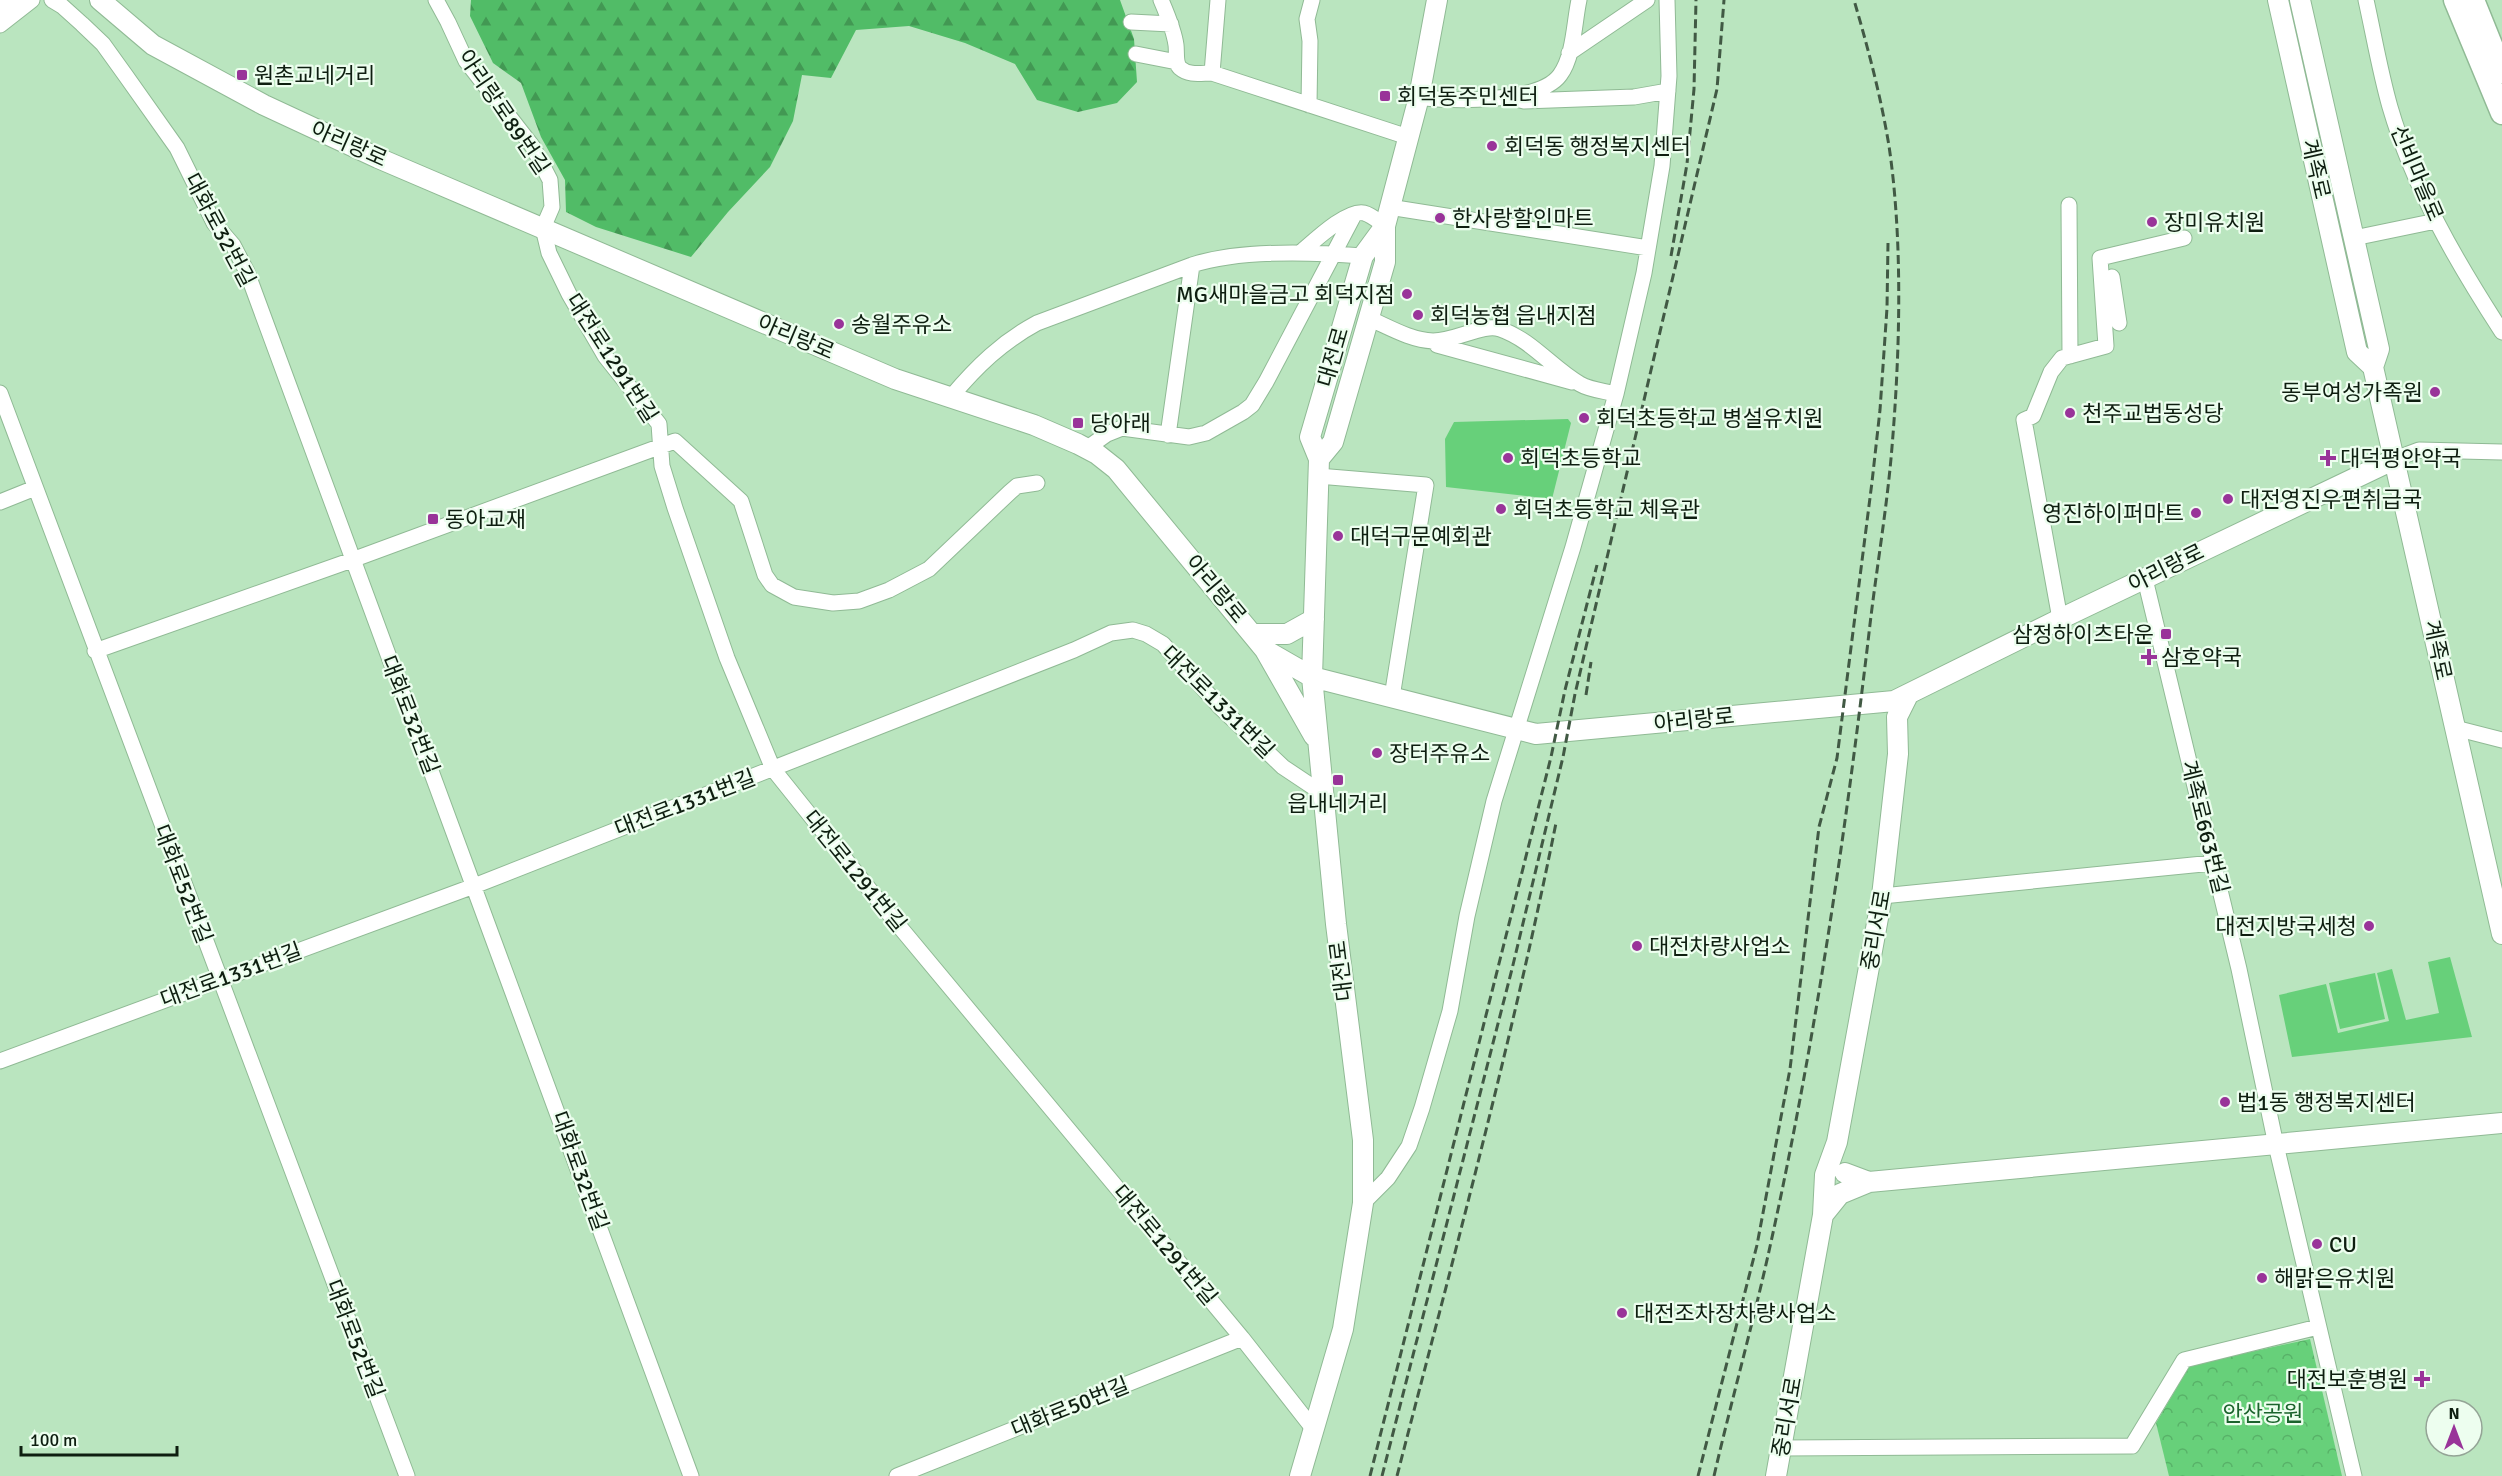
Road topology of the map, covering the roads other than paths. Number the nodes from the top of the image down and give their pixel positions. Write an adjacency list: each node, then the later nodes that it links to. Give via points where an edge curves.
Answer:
1 (15, 0): 18 (highway)
2 (32, 0): 21 (street)
3 (52, 0): 65 (street, 대화로32번길, via 82,24 114,60 177,148 214,223 233,245 247,272)
4 (101, 0): 37 (main road, 아리랑로, via 153,45 264,105)
5 (436, 0): 37 (street, 아리랑로89번길, via 466,61 533,147 550,180 552,207)
6 (1161, 0): 20 (street)
7 (1218, 0): 26 (street)
8 (1312, 0): 30 (street, via 1308,19)
9 (1437, 0): 28 (main road, 대전로)
10 (1579, 0): 22 (street)
11 (1647, 0): 22 (street)
12 (1667, 0): 27 (street)
13 (2277, 0): 51 (main road, 계족로, via 2357,352)
14 (2300, 0): 39 (main road, 계족로)
15 (2366, 0): 36 (street, 선비마을로, via 2390,106)
16 (2456, 0): 31 (highway)
17 (2473, 0): 25 (highway)
18 (0, 14)
19 (1131, 22): 20 (street)
20 (1171, 24): 24 (street)
21 (0, 25)
22 (1569, 53): 29 (street, via 1559,77 1545,86)
23 (1136, 54): 24 (street)
24 (1177, 62): 26 (street, via 1191,74)
25 (2502, 72)
26 (1212, 73): 30 (street)
27 (1668, 91): 29 (street, via 1634,97 1535,101); 40 (street, via 1662,166)
28 (1419, 97): 29 (street); 32 (main road, 대전로)
29 (1508, 97)
30 (1309, 105): 32 (street)
31 (2502, 113)
32 (1408, 137): 35 (main road, 대전로)
33 (2069, 205): 50 (street)
34 (1354, 214): 35 (street); 41 (street); 42 (street)
35 (1387, 217): 40 (street); 43 (main road, 대전로); 46 (main road, 대전로, via 1385,262)
36 (2436, 221): 39 (street); 48 (street, 선비마을로, via 2457,263)
37 (543, 228): 55 (main road, 아리랑로, via 895,379); 57 (street, 대전로1291번길, via 549,253 605,356 659,424)
38 (2184, 238): 50 (street, via 2100,258 2106,346)
39 (2354, 238): 51 (main road, 계족로, via 2379,349)
40 (1648, 248): 54 (street)
41 (1300, 254): 42 (street); 44 (street, via 1228,257)
42 (1334, 254): 43 (street); 56 (street, via 1252,405 1232,421 1206,433 1189,437)
43 (1364, 256): 61 (main road, 대전로, via 1310,437)
44 (1192, 265): 55 (street, via 1037,323 1015,335 975,368); 56 (street)
45 (2112, 277): 47 (street)
46 (1368, 318): 49 (street); 61 (main road, 대전로, via 1333,442)
47 (2119, 322)
48 (2502, 332)
49 (1416, 339): 52 (street); 52 (street, via 1454,339 1482,328 1497,328 1536,350)
50 (2070, 356): 68 (street, via 2062,358 2051,372 2033,416 2024,420)
51 (2373, 367): 60 (main road, 계족로)
52 (1581, 385): 54 (street)
53 (0, 393): 63 (street, 대화로52번길)
54 (1616, 394): 77 (street)
55 (951, 397): 58 (main road, 아리랑로, via 1034,425)
56 (1168, 435): 58 (street, via 1122,428)
57 (659, 447): 62 (street, via 675,441 741,501 772,585 794,597 833,603 859,601 929,569 1017,486); 65 (street); 81 (street, 대전로1291번길, via 686,541 727,658)
58 (1086, 449): 69 (main road, 아리랑로, via 1116,470)
59 (2502, 452): 60 (street, via 2419,450)
60 (2395, 459): 66 (main road, 아리랑로); 78 (main road, 계족로)
61 (1319, 467): 67 (main road, 대전로); 74 (street, via 1426,485)
62 (1037, 483)
63 (35, 488): 64 (street); 71 (street, 대화로52번길)
64 (0, 502)
65 (352, 560): 71 (street); 84 (street, 대화로32번길)
66 (2145, 579): 68 (main road, 아리랑로); 83 (street, 계족로663번길)
67 (1314, 619): 69 (main road, via 1287,634); 72 (main road, 대전로)
68 (2060, 619): 73 (main road, 아리랑로)
69 (1253, 634): 70 (main road, 아리랑로)
70 (1266, 650): 72 (main road, 아리랑로); 80 (main road)
71 (95, 651): 87 (street, 대화로52번길)
72 (1312, 677): 74 (main road, 아리랑로); 80 (main road, 대전로)
73 (1908, 695): 75 (main road, 아리랑로); 76 (main road, 중리서로)
74 (1392, 697): 77 (main road, 아리랑로)
75 (1878, 702): 76 (main road); 77 (main road, 아리랑로, via 1536,734)
76 (1897, 717): 85 (main road, 중리서로, via 1898,754)
77 (1518, 728): 92 (street, via 1494,801 1450,1011 1422,1108 1409,1146 1388,1178)
78 (2455, 728): 79 (street); 86 (main road, 계족로)
79 (2502, 740)
80 (1317, 741): 82 (main road, 대전로)
81 (773, 769): 82 (street, 대전로1331번길, via 1111,633 1133,630 1163,644 1220,707 1283,767); 84 (street, 대전로1331번길); 95 (street, 대전로1291번길)
82 (1322, 793): 92 (main road, 대전로, via 1363,1140)
83 (2213, 863): 85 (street); 90 (street, 계족로663번길)
84 (474, 886): 87 (street, 대전로1331번길); 99 (street, 대화로32번길)
85 (1882, 896): 91 (main road, 중리서로)
86 (2502, 934)
87 (220, 980): 88 (street, 대전로1331번길); 98 (street, 대화로52번길)
88 (0, 1061)
89 (2502, 1124): 90 (main road)
90 (2276, 1145): 91 (main road); 94 (street, 계족로663번길)
91 (1845, 1172): 93 (main road, 중리서로); 93 (main road, via 1840,1194)
92 (1363, 1203): 96 (main road, 대전로, via 1343,1329)
93 (1826, 1211): 97 (main road, 중리서로)
94 (2318, 1327): 97 (street, via 2184,1360 2132,1446); 103 (street, 계족로663번길)
95 (1242, 1338): 96 (street, 대전로1291번길); 100 (street, 대화로50번길)
96 (1315, 1431): 101 (main road, 대전로)
97 (1782, 1448): 102 (main road, 중리서로)
98 (407, 1476)
99 (691, 1476)
100 (897, 1476)
101 (1300, 1476)
102 (1776, 1476)
103 (2354, 1476)

